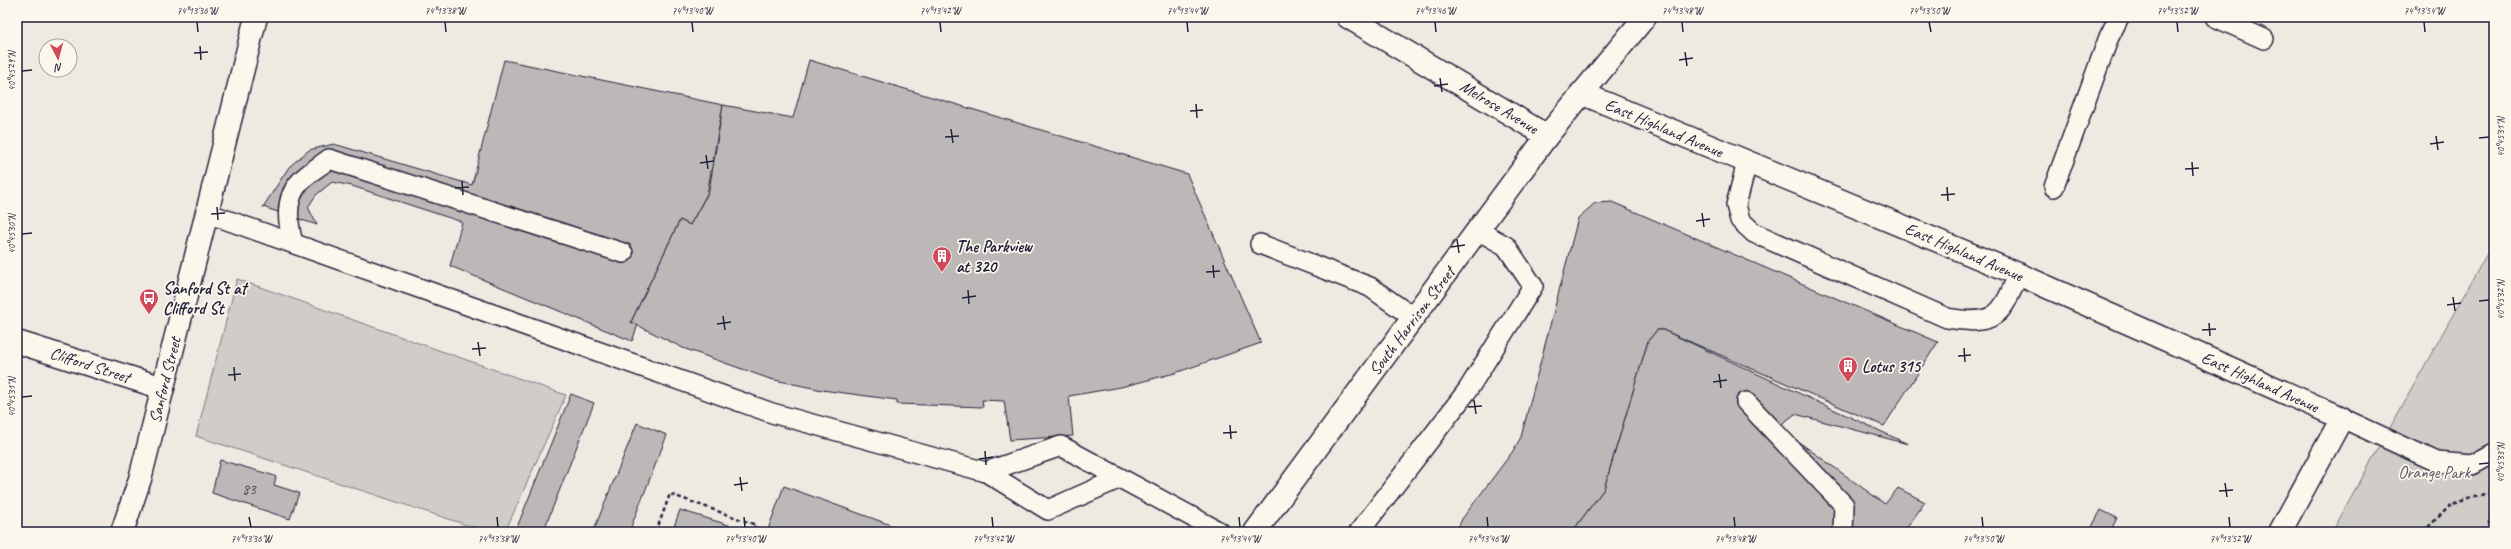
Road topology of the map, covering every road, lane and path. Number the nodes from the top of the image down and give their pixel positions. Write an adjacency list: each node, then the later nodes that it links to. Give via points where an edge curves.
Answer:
1 (256, 17): 11 (street, Sanford Street)
2 (1348, 17): 8 (street, Melrose Avenue)
3 (1645, 17): 7 (street, South Harrison Street)
4 (2119, 17): 10 (lane, via 2108,37)
5 (2215, 17): 6 (lane)
6 (2264, 39)
7 (1581, 93): 8 (street, South Harrison Street); 9 (street, East Highland Avenue)
8 (1548, 136): 12 (street, South Harrison Street)
9 (1747, 162): 16 (street, East Highland Avenue); 16 (lane, via 1736,205 1740,220 1754,233 1948,318 1974,323 1989,318 2008,302)
10 (2054, 187)
11 (207, 213): 13 (lane); 19 (street, Sanford Street)
12 (1479, 231): 17 (street, South Harrison Street); 32 (lane, via 1506,246 1534,286 1467,391)
13 (293, 244): 15 (lane, via 286,220 298,183 329,159); 23 (lane, via 772,413)
14 (1260, 244): 17 (lane, via 1370,287)
15 (623, 253)
16 (2018, 274): 21 (street, East Highland Avenue)
17 (1414, 318): 31 (street, South Harrison Street)
18 (17, 342): 19 (street, Clifford Street)
19 (163, 388): 27 (street, Sanford Street, via 140,478)
20 (1746, 402): 33 (lane, via 1844,505)
21 (2342, 418): 22 (lane, via 2437,462 2472,465); 34 (street)
22 (2494, 453)
23 (986, 472): 24 (lane, via 1061,446); 24 (lane, via 1048,510)
24 (1120, 478): 30 (lane)
25 (2494, 491): 35 (path, via 2452,504)
26 (2494, 505): 36 (path)
27 (122, 532)
28 (656, 532): 29 (path, via 670,494 756,525)
29 (753, 532)
30 (1220, 532)
31 (1255, 532)
32 (1359, 532)
33 (1843, 532)
34 (2280, 532)
35 (2424, 532)
36 (2486, 532)

